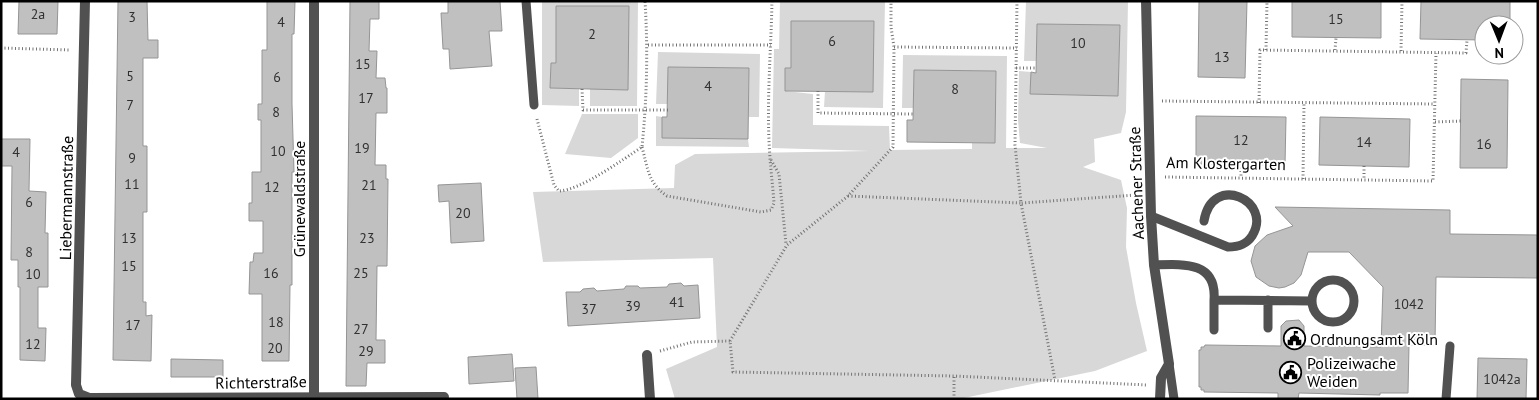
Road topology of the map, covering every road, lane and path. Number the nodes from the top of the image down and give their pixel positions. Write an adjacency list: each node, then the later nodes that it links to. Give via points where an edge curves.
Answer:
1 (85, 1): 20 (street, Liebermannstraße)
2 (314, 1): 66 (street, Grünewaldstraße)
3 (526, 1): 31 (lane)
4 (645, 1): 13 (path)
5 (772, 1): 14 (path)
6 (891, 1): 15 (path)
7 (1017, 1): 17 (path)
8 (1146, 1): 27 (street, Aachener Straße)
9 (1267, 1): 18 (path)
10 (1402, 1): 21 (path)
11 (1336, 38): 19 (path)
12 (1467, 40): 22 (path, via 1466,53)
13 (648, 45): 14 (path); 32 (path)
14 (772, 45): 39 (path, via 769,60)
15 (894, 47): 17 (path); 34 (path)
16 (1, 48): 20 (path)
17 (1017, 48): 23 (path)
18 (1266, 50): 19 (path); 28 (path, via 1260,50)
19 (1335, 50): 21 (path)
20 (84, 51): 65 (street, Liebermannstraße, via 76,385)
21 (1401, 51): 22 (path)
22 (1436, 52): 30 (path, Am Klostergarten)
23 (1016, 68): 24 (path); 48 (path, via 1015,145)
24 (1036, 68)
25 (582, 89): 32 (path, via 583,110)
26 (818, 91): 34 (path, via 818,113)
27 (1148, 100): 28 (path); 42 (street, Aachener Straße)
28 (1259, 103): 29 (path)
29 (1304, 103): 30 (path); 44 (path, Am Klostergarten)
30 (1435, 104): 37 (path, Am Klostergarten)
31 (534, 105): 38 (path, via 554,185 559,190 581,184)
32 (646, 110): 33 (path); 38 (path)
33 (668, 110)
34 (892, 114): 35 (path); 47 (path, via 893,147)
35 (913, 114)
36 (1461, 121): 37 (path)
37 (1434, 122): 45 (path, Am Klostergarten, via 1433,181)
38 (642, 148): 39 (path, via 656,188 667,196 761,212 771,210 774,203)
39 (770, 158): 51 (path, via 778,174)
40 (1241, 164): 43 (path)
41 (1364, 166): 45 (path)
42 (1150, 177): 43 (path, Am Klostergarten); 46 (street, Aachener Straße)
43 (1241, 177): 44 (path, Am Klostergarten)
44 (1303, 179): 45 (path, Am Klostergarten)
45 (1364, 179)
46 (1150, 194): 48 (path); 49 (street, Aachener Straße)
47 (848, 196): 48 (path); 51 (path)
48 (1021, 202): 63 (path)
49 (1151, 216): 50 (lane, via 1228,248 1249,240 1257,223 1247,201 1229,194 1212,202); 52 (street, Aachener Straße)
50 (1204, 221)
51 (787, 245): 58 (path)
52 (1154, 265): 53 (lane, via 1192,266 1206,272 1213,281); 61 (street, Aachener Straße)
53 (1214, 300): 54 (lane); 57 (lane)
54 (1268, 300): 55 (lane); 56 (lane)
55 (1311, 301): 55 (lane, via 1316,314 1329,322 1343,319 1353,308 1354,301 1345,284 1333,279 1315,288)
56 (1268, 328)
57 (1214, 330)
58 (730, 341): 60 (path, via 692,342); 62 (path, via 733,372)
59 (1450, 346): 73 (lane)
60 (647, 355): 69 (street)
61 (1169, 364): 64 (street); 72 (lane)
62 (954, 376): 63 (path); 70 (path)
63 (1055, 380): 64 (path)
64 (1160, 386): 71 (street)
65 (79, 394): 68 (street, Richterstraße, via 88,398)
66 (314, 396): 67 (street, Richterstraße); 68 (street, Richterstraße)
67 (444, 397)
68 (188, 398)
69 (650, 399)
70 (954, 399)
71 (1160, 399)
72 (1174, 399)
73 (1446, 399)

